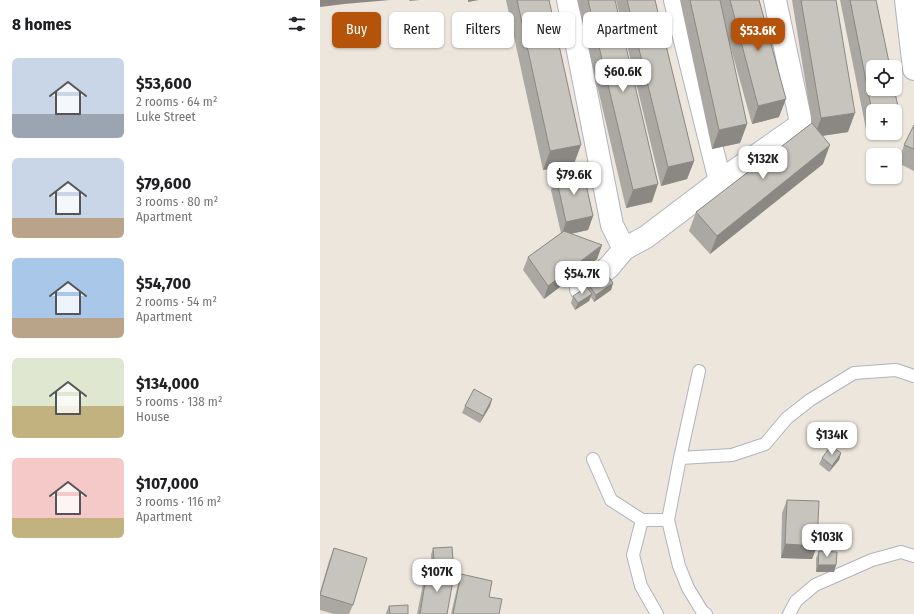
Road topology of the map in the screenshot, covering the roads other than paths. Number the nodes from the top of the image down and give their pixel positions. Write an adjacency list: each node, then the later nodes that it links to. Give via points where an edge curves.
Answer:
1 (568, 0): 7 (street, via 612,225)
2 (675, 0): 6 (street)
3 (775, 0): 6 (street, via 800,123)
4 (909, 3): 5 (street)
5 (914, 69)
6 (720, 181): 7 (street, via 646,237)
7 (624, 249): 8 (street, via 609,267)
8 (581, 289)
9 (699, 372): 12 (lane)
10 (914, 376): 12 (lane, via 896,370 854,373 810,400 787,418 765,444 732,455)
11 (594, 458): 13 (lane, via 611,500)
12 (680, 458): 14 (lane)
13 (642, 520): 14 (lane); 16 (lane, via 633,555 641,586)
14 (668, 520): 17 (lane, via 679,566 688,588)
15 (914, 556): 18 (lane, via 901,552 872,560 815,585 796,601)
16 (657, 614)
17 (706, 614)
18 (789, 614)

